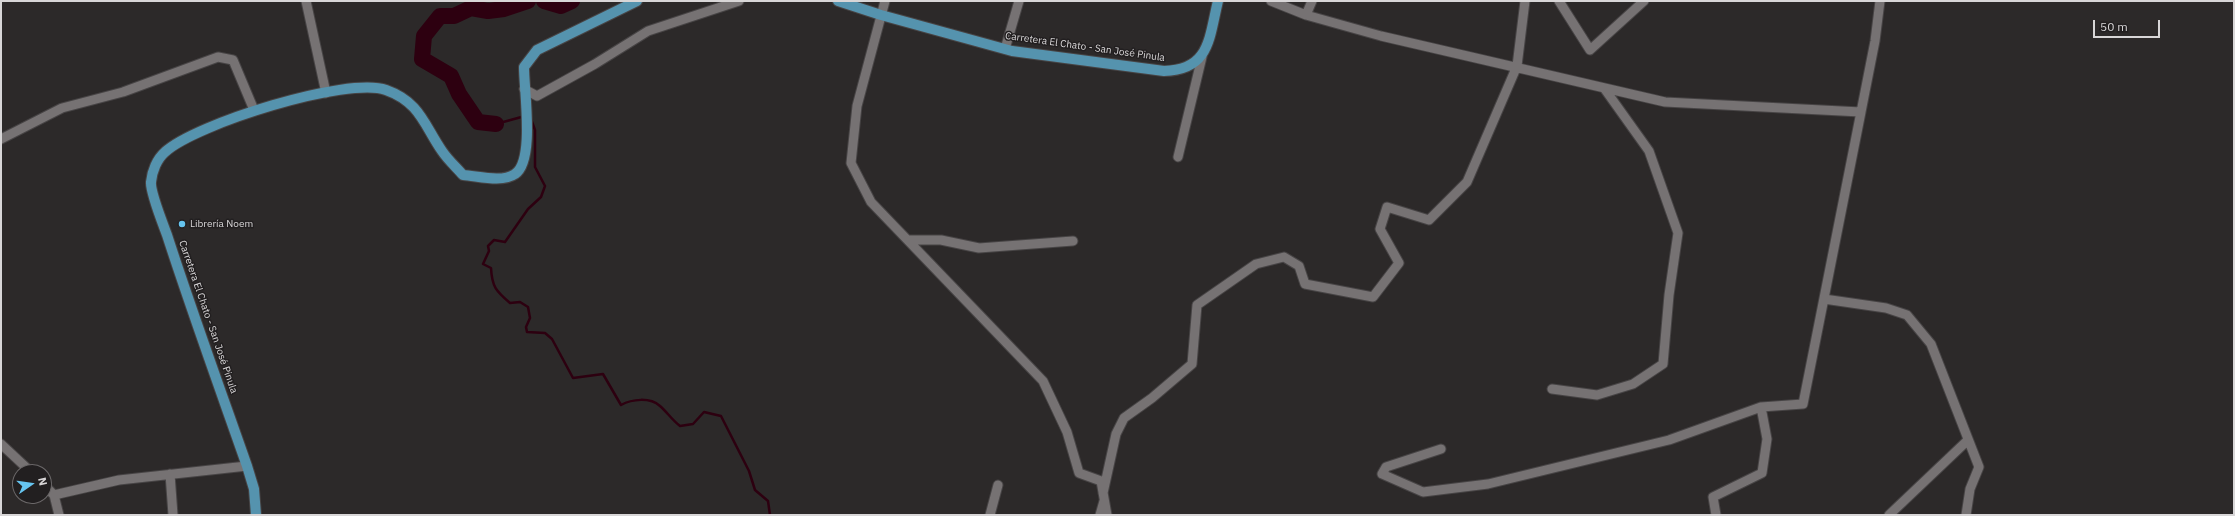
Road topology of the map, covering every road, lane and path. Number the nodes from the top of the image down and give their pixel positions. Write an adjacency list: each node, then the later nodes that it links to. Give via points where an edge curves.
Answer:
1 (306, 1): 21 (street)
2 (637, 1): 20 (main road, Carretera El Chato - San José Pinula, via 537,50 524,67)
3 (739, 1): 20 (street, via 648,31 537,96)
4 (838, 1): 14 (main road, Carretera El Chato - San José Pinula)
5 (885, 1): 14 (street)
6 (1019, 1): 16 (street)
7 (1218, 1): 17 (main road)
8 (1270, 1): 15 (street)
9 (1312, 1): 15 (street)
10 (1525, 1): 18 (street)
11 (1559, 1): 12 (street, via 1590,50)
12 (1644, 1)
13 (1880, 1): 23 (street)
14 (881, 15): 16 (main road, Carretera El Chato - San José Pinula); 26 (street, via 857,106 851,163 871,202)
15 (1306, 15): 18 (street, via 1381,36)
16 (1005, 49): 17 (main road, Carretera El Chato - San José Pinula, via 1164,72 1187,68)
17 (1202, 57): 25 (street)
18 (1517, 66): 19 (street); 39 (street, via 1467,182 1430,220 1387,206 1380,229 1399,263 1373,297 1304,284 1299,266 1284,257 1256,264 1197,304 1192,364 1124,418 1116,434)
19 (1604, 88): 23 (street, via 1665,102); 29 (street, via 1648,151 1678,233 1669,294 1663,364 1633,384 1597,395)
20 (524, 89): 21 (main road, Carretera El Chato - San José Pinula, via 528,148 524,165 514,174 501,178 463,175 443,152 419,111 407,99 385,89 366,86)
21 (326, 93): 22 (main road, Carretera El Chato - San José Pinula)
22 (254, 110): 24 (street, via 233,60 218,57 123,92 62,108); 35 (main road, Carretera El Chato - San José Pinula, via 177,142 164,153 155,166 150,184)
23 (1861, 112): 28 (street)
24 (1, 139)
25 (1178, 157)
26 (908, 240): 27 (street, via 941,240 979,248); 39 (street, via 1043,381 1067,432 1079,473 1101,481)
27 (1073, 241)
28 (1824, 299): 30 (street, via 1803,404); 31 (street, via 1886,308 1907,315 1931,344)
29 (1552, 388)
30 (1761, 407): 33 (street, via 1669,440 1488,484 1423,492 1382,474 1386,467); 46 (street, via 1767,439 1762,473 1713,497)
31 (1968, 440): 47 (street); 48 (street, via 1979,467 1970,489)
32 (1, 444): 34 (street)
33 (1442, 450)
34 (22, 464)
35 (247, 466): 36 (street); 42 (main road, Carretera El Chato - San José Pinula, via 254,489)
36 (170, 474): 38 (street, via 119,480); 41 (street)
37 (998, 485): 43 (street)
38 (54, 495): 40 (street)
39 (1104, 496): 44 (street); 45 (street)
40 (59, 515)
41 (173, 515)
42 (256, 515)
43 (990, 515)
44 (1100, 515)
45 (1108, 515)
46 (1716, 515)
47 (1889, 515)
48 (1966, 515)

